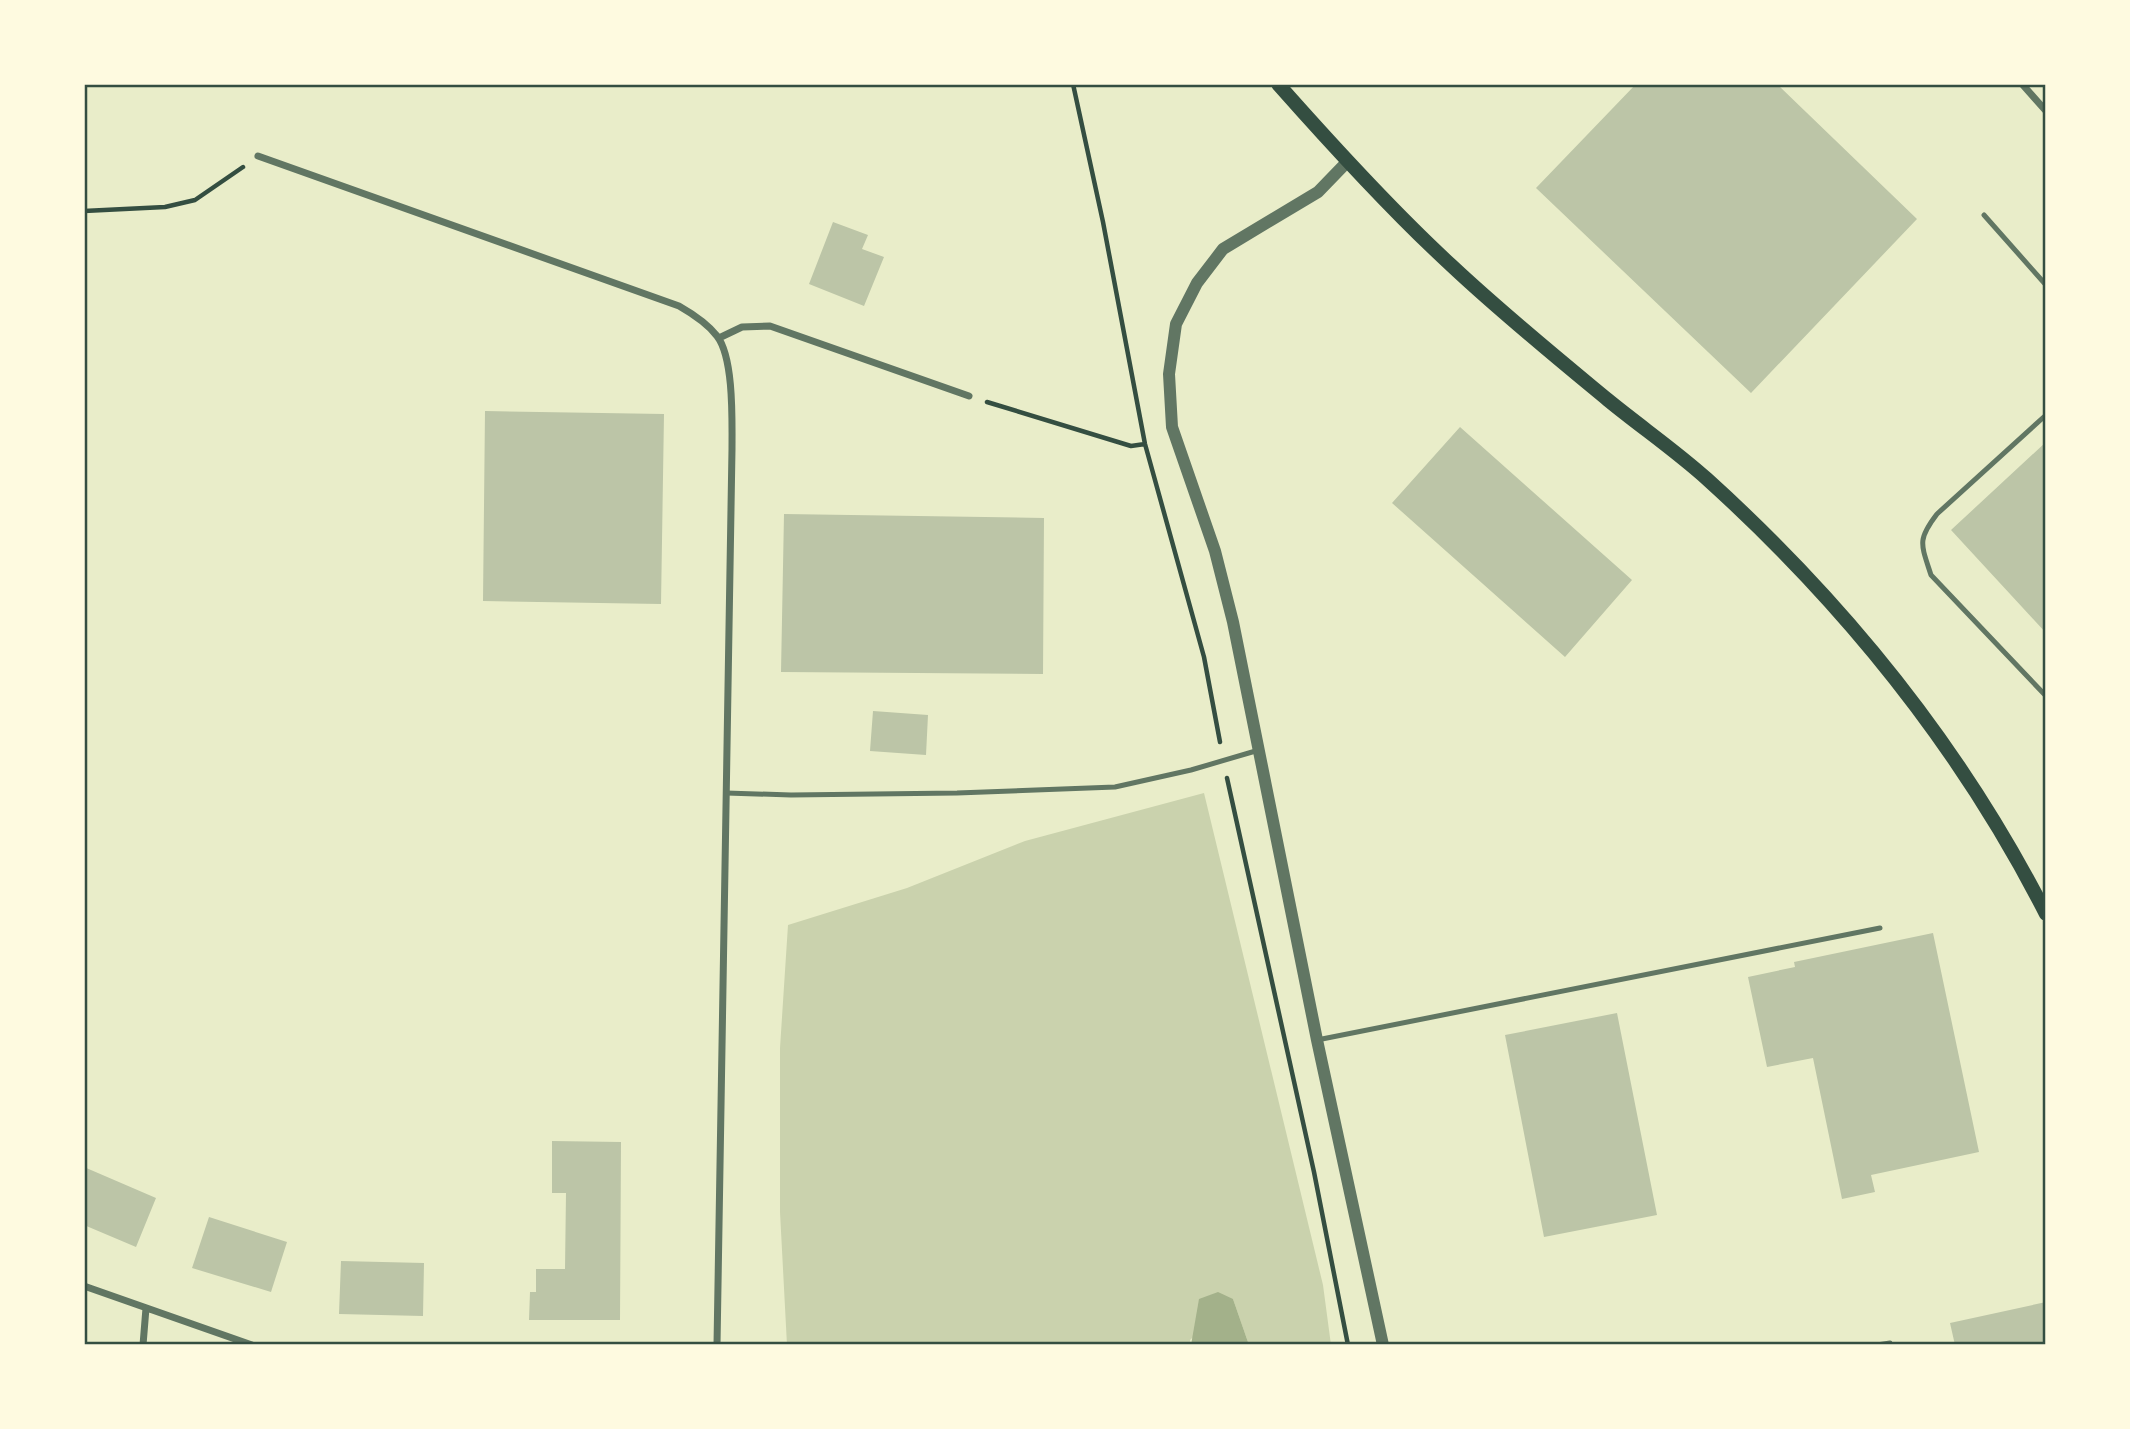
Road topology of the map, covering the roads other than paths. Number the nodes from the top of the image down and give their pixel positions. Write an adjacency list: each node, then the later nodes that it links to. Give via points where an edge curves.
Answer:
1 (1278, 84): 5 (main road)
2 (2022, 84): 3 (street)
3 (2046, 111)
4 (258, 156): 8 (street, via 679,306 701,319)
5 (1348, 161): 12 (street, via 1318,192 1223,249 1196,284 1177,324 1169,374 1172,427 1215,551); 14 (main road, via 1451,266 1706,478 1855,630 1976,790)
6 (1984, 215): 7 (lane)
7 (2046, 285)
8 (719, 338): 9 (street, via 742,327 770,326); 13 (street, via 731,379)
9 (969, 396)
10 (2046, 415): 11 (lane, via 1937,513 1923,532 1923,552 1931,575)
11 (2046, 696)
12 (1259, 750): 13 (lane, via 1115,787 957,793); 16 (street)
13 (726, 793): 21 (street)
14 (2046, 914)
15 (1880, 928): 16 (lane)
16 (1317, 1040): 22 (street)
17 (84, 1286): 18 (street)
18 (146, 1308): 19 (street); 20 (street)
19 (143, 1345)
20 (252, 1345)
21 (717, 1345)
22 (1382, 1345)
23 (1877, 1345): 24 (lane)
24 (1890, 1345)

